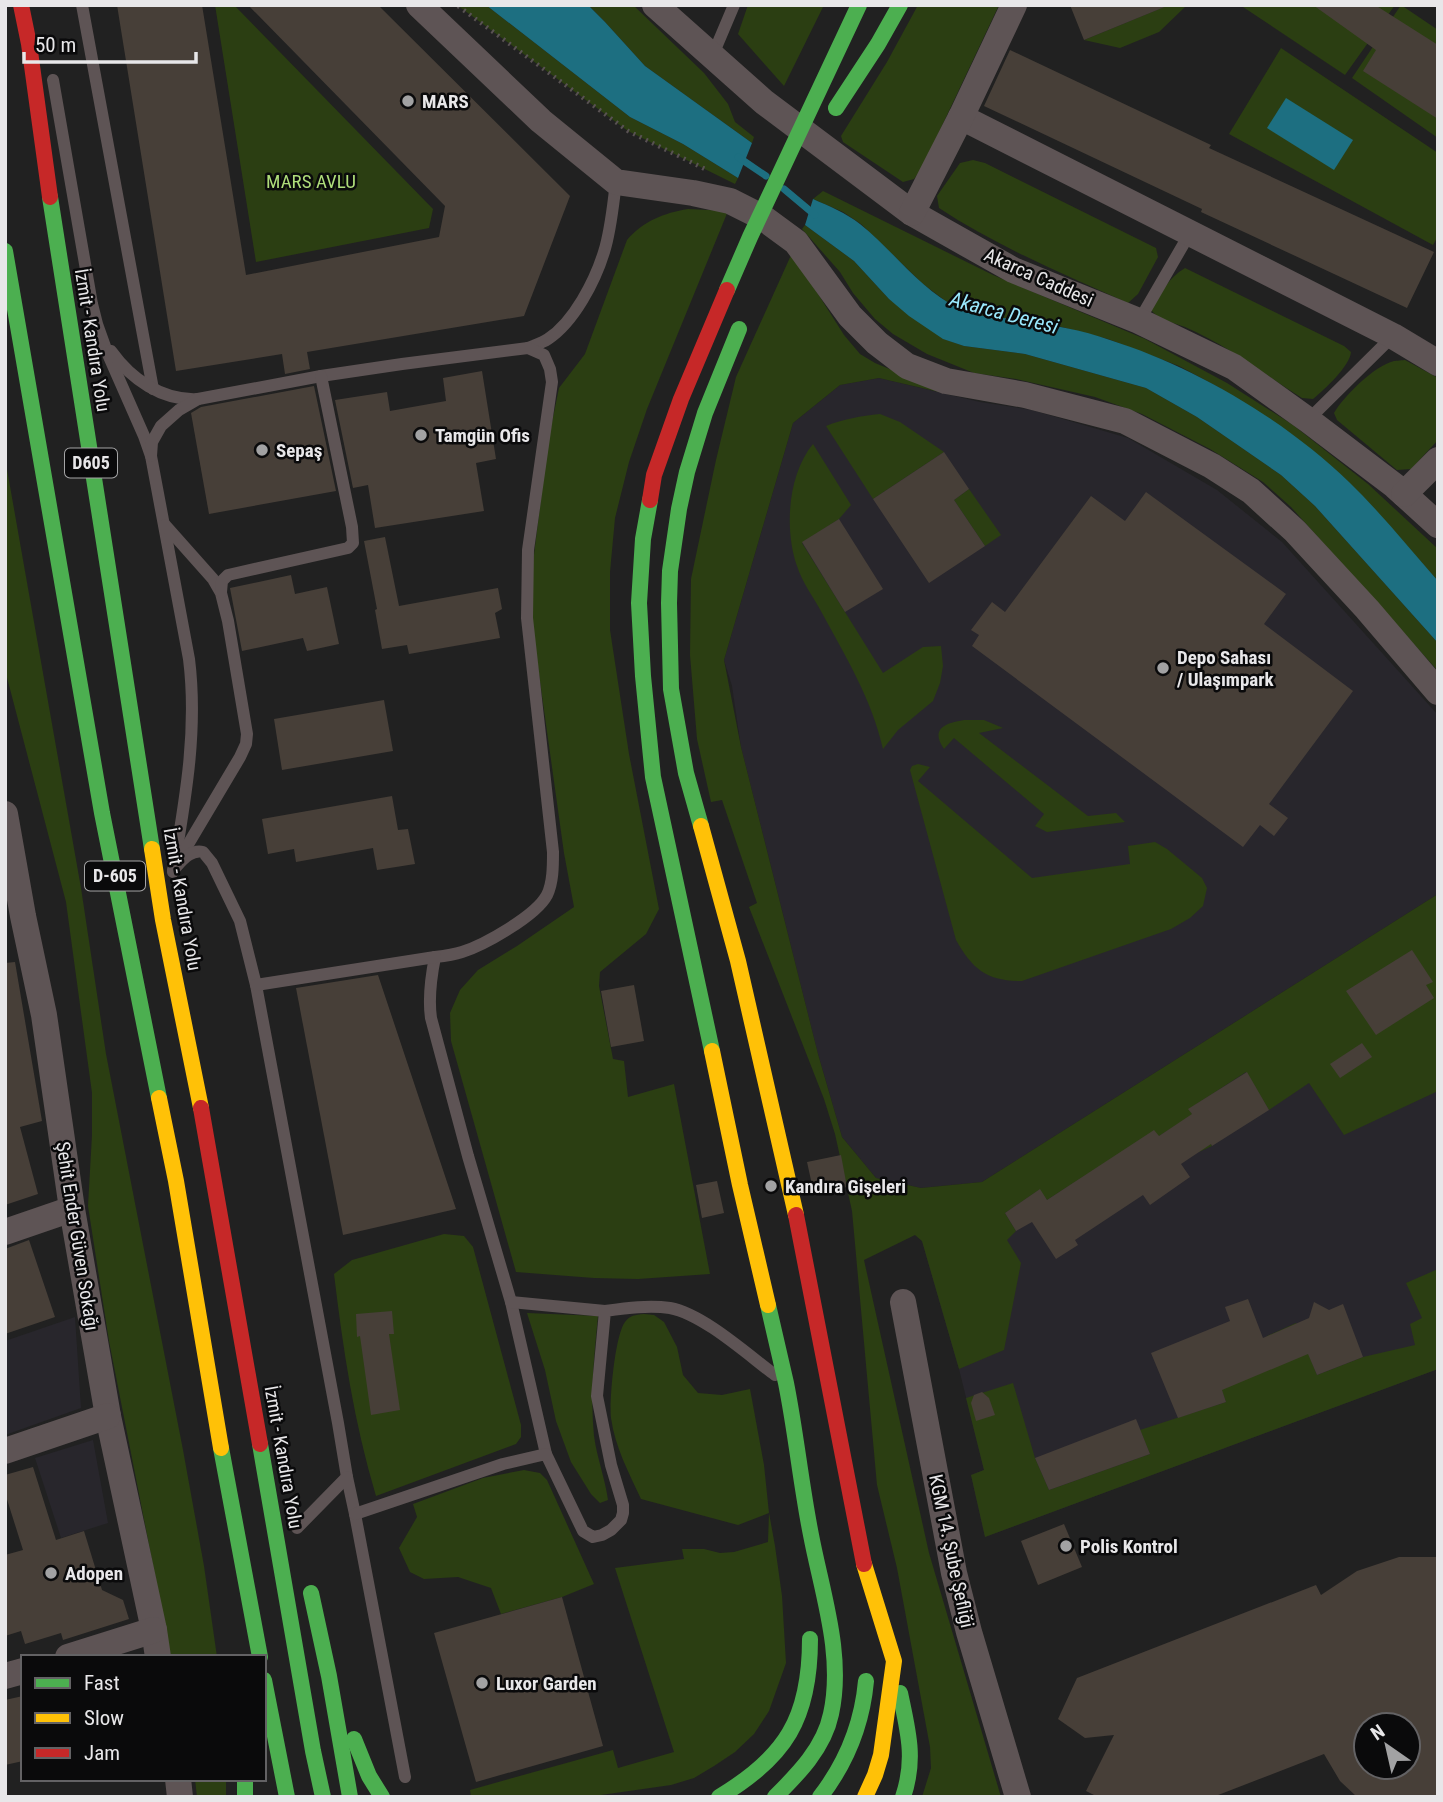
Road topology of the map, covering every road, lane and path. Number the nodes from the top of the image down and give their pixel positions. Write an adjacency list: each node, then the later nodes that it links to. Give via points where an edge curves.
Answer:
1 (21, 5): 45 (highway, İzmit - Kandıra Yolu / D605)
2 (82, 5): 32 (lane)
3 (419, 5): 19 (street, via 541,121)
4 (457, 5): 18 (path, via 628,131)
5 (655, 5): 12 (street, Akarca Caddesi)
6 (734, 5): 12 (lane)
7 (842, 5): 14 (highway)
8 (859, 5): 14 (highway)
9 (885, 5): 16 (highway)
10 (900, 5): 16 (highway)
11 (1014, 5): 15 (street)
12 (712, 57): 20 (street, Akarca Caddesi, via 764,102)
13 (50, 65): 27 (lane)
14 (811, 92): 55 (highway, via 785,130 750,237 653,475 639,603 653,777)
15 (961, 117): 20 (street); 22 (street)
16 (831, 119): 17 (highway)
17 (814, 155)
18 (711, 172)
19 (616, 182): 29 (lane, via 605,251 594,278 563,326); 41 (street, via 730,201 762,217 796,242 850,316 907,366 946,381 1025,395 1125,421 1212,466 1251,491 1295,530)
20 (912, 213): 26 (street, Akarca Caddesi, via 1013,270)
21 (787, 214): 23 (highway)
22 (1190, 233): 26 (lane); 28 (street)
23 (771, 249)
24 (5, 251): 60 (highway, D-605, via 102,813 176,1181)
25 (746, 312): 64 (highway, via 705,413 679,509 669,603 671,689 686,774 738,961 789,1179)
26 (1139, 321): 34 (street, Akarca Caddesi, via 1234,367)
27 (97, 324): 32 (lane, via 118,361); 35 (lane)
28 (1393, 336): 30 (street); 34 (lane)
29 (528, 348): 31 (lane); 46 (lane, via 544,355 552,382 528,550 527,618 553,852 550,888 532,912 499,934 473,948)
30 (1438, 363)
31 (321, 376): 33 (lane); 40 (lane, via 353,544 226,575)
32 (153, 389): 33 (lane)
33 (198, 399): 35 (lane, via 161,426)
34 (1308, 421): 37 (street, Akarca Caddesi)
35 (151, 456): 38 (lane)
36 (1438, 460): 37 (street)
37 (1404, 494): 39 (street, Akarca Caddesi)
38 (164, 523): 40 (lane); 43 (lane, via 192,689 189,773)
39 (1438, 525)
40 (221, 593): 43 (lane, via 247,737 235,766)
41 (1438, 692)
42 (5, 814): 44 (street, Şehit Ender Güven Sokağı)
43 (173, 870): 45 (lane); 47 (lane, via 192,852 208,856 240,921)
44 (14, 920): 50 (street, Şehit Ender Güven Sokağı, via 44,1016)
45 (163, 920): 48 (highway, İzmit - Kandıra Yolu)
46 (435, 957): 47 (lane); 52 (lane, via 431,1018)
47 (256, 985): 59 (lane)
48 (199, 1094): 49 (highway); 80 (highway, İzmit - Kandıra Yolu)
49 (232, 1195)
50 (72, 1209): 51 (street); 56 (street, Şehit Ender Güven Sokağı)
51 (5, 1232)
52 (511, 1302): 54 (lane); 58 (lane)
53 (902, 1302): 88 (street, KGM 14. Şube Şefliği, via 956,1582)
54 (606, 1311): 55 (lane, via 673,1308 698,1318); 58 (lane, via 597,1396 623,1505 621,1520 611,1530 593,1537 583,1531)
55 (786, 1384): 63 (highway)
56 (108, 1416): 57 (street); 70 (street, Şehit Ender Güven Sokağı)
57 (5, 1451)
58 (547, 1454): 61 (lane, via 503,1464)
59 (346, 1476): 61 (lane); 62 (lane)
60 (230, 1500): 67 (highway); 73 (highway)
61 (355, 1514): 78 (lane)
62 (297, 1528)
63 (811, 1536): 66 (highway); 84 (highway, via 836,1674 833,1703 816,1750)
64 (866, 1572): 69 (highway); 74 (highway)
65 (308, 1581): 76 (highway)
66 (806, 1592)
67 (232, 1595)
68 (808, 1618): 83 (highway, via 809,1684 795,1726 763,1767)
69 (866, 1626)
70 (154, 1630): 71 (street); 72 (street, Şehit Ender Güven Sokağı)
71 (74, 1655)
72 (158, 1655)
73 (260, 1655)
74 (894, 1661): 86 (highway, via 881,1755); 87 (highway, via 912,1754)
75 (866, 1666): 85 (highway, via 855,1739)
76 (329, 1676): 81 (highway); 82 (highway)
77 (266, 1690): 79 (highway)
78 (405, 1777)
79 (287, 1797)
80 (323, 1797)
81 (350, 1797)
82 (382, 1797)
83 (719, 1797)
84 (775, 1797)
85 (820, 1797)
86 (865, 1797)
87 (903, 1797)
88 (1018, 1797)

